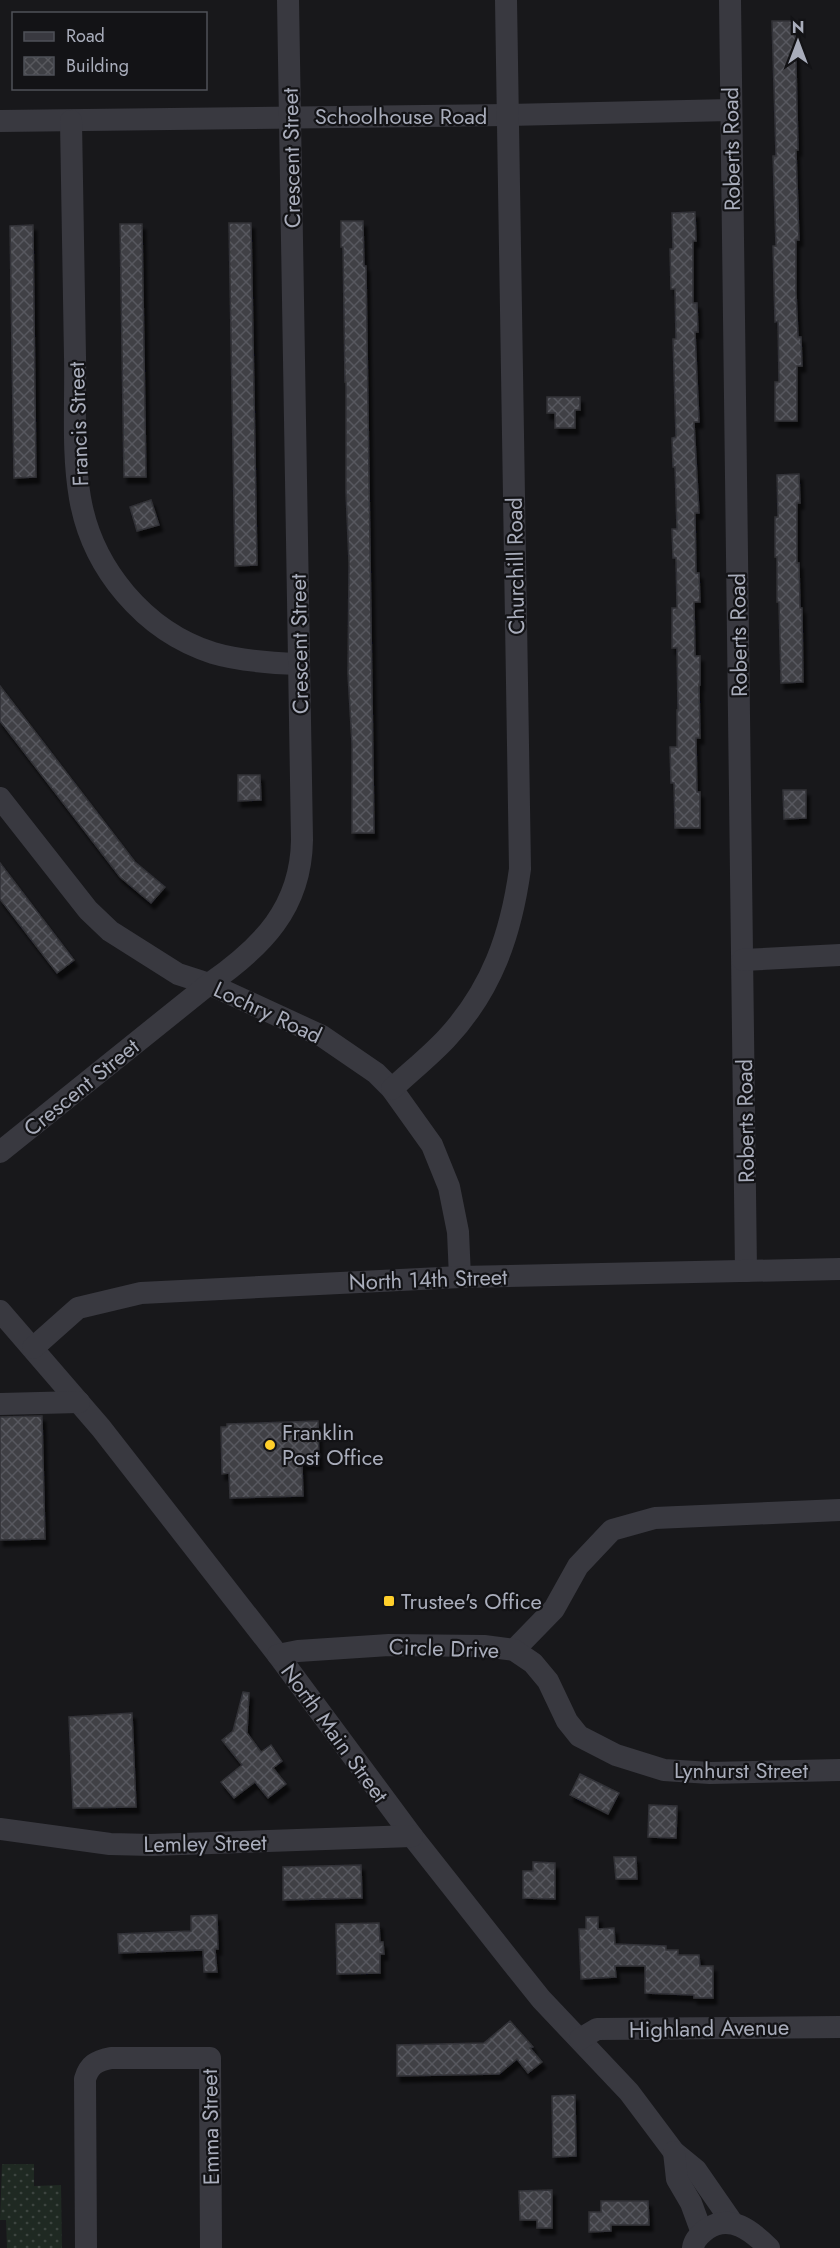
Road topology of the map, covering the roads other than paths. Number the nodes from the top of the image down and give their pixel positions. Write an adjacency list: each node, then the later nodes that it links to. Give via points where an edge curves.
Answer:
1 (288, 0): 6 (street, Crescent Street)
2 (506, 0): 5 (street, Churchill Road)
3 (730, 0): 4 (street, Roberts Road)
4 (731, 110): 5 (street, Schoolhouse Road); 12 (street, Roberts Road)
5 (507, 115): 6 (street, Schoolhouse Road); 14 (street, Churchill Road, via 520,869 510,927 489,980 447,1038)
6 (290, 116): 8 (street, Schoolhouse Road); 9 (street, Crescent Street)
7 (0, 121): 8 (street, Schoolhouse Road)
8 (71, 121): 9 (street, Francis Street, via 76,464 80,499 99,556 138,607 178,636 212,652 259,662)
9 (298, 663): 13 (street, Crescent Street, via 302,840 298,879 276,922 240,962)
10 (0, 798): 13 (street, Lochry Road, via 88,910 110,931 177,974)
11 (840, 955): 12 (street)
12 (743, 960): 17 (street, Roberts Road)
13 (209, 984): 14 (street, Lochry Road, via 322,1036 376,1073); 15 (street, Crescent Street)
14 (392, 1089): 18 (street, Lochry Road, via 432,1144 449,1187 458,1232)
15 (0, 1152)
16 (840, 1269): 17 (street, North 14th Street)
17 (746, 1271): 18 (street, North 14th Street)
18 (460, 1277): 20 (street, North 14th Street, via 141,1293 78,1308)
19 (0, 1311): 20 (street, North Main Street)
20 (33, 1347): 21 (street, North Main Street)
21 (79, 1402): 22 (street); 25 (street, North Main Street)
22 (0, 1404)
23 (840, 1510): 24 (street, Circle Drive, via 655,1518 612,1530 578,1566 554,1609)
24 (514, 1650): 25 (street, Circle Drive, via 389,1645); 26 (street, Lynhurst Street, via 548,1681 567,1721 579,1736 616,1755 664,1770)
25 (278, 1655): 28 (street, North Main Street)
26 (840, 1770)
27 (0, 1829): 28 (street, Lemley Street, via 142,1845)
28 (412, 1836): 30 (street, North Main Street, via 541,1999)
29 (840, 2027): 30 (street, Highland Avenue, via 597,2029)
30 (580, 2039): 31 (street, North Main Street, via 629,2092)
31 (674, 2152): 32 (street, North Main Street, via 696,2170); 33 (street, North Main Street, via 677,2179 691,2203)
32 (732, 2222): 33 (street, via 715,2223); 36 (street)
33 (697, 2240)
34 (86, 2248): 35 (street, Emma Street, via 85,2079 90,2066 99,2060 210,2058)
35 (211, 2248)
36 (769, 2248)

